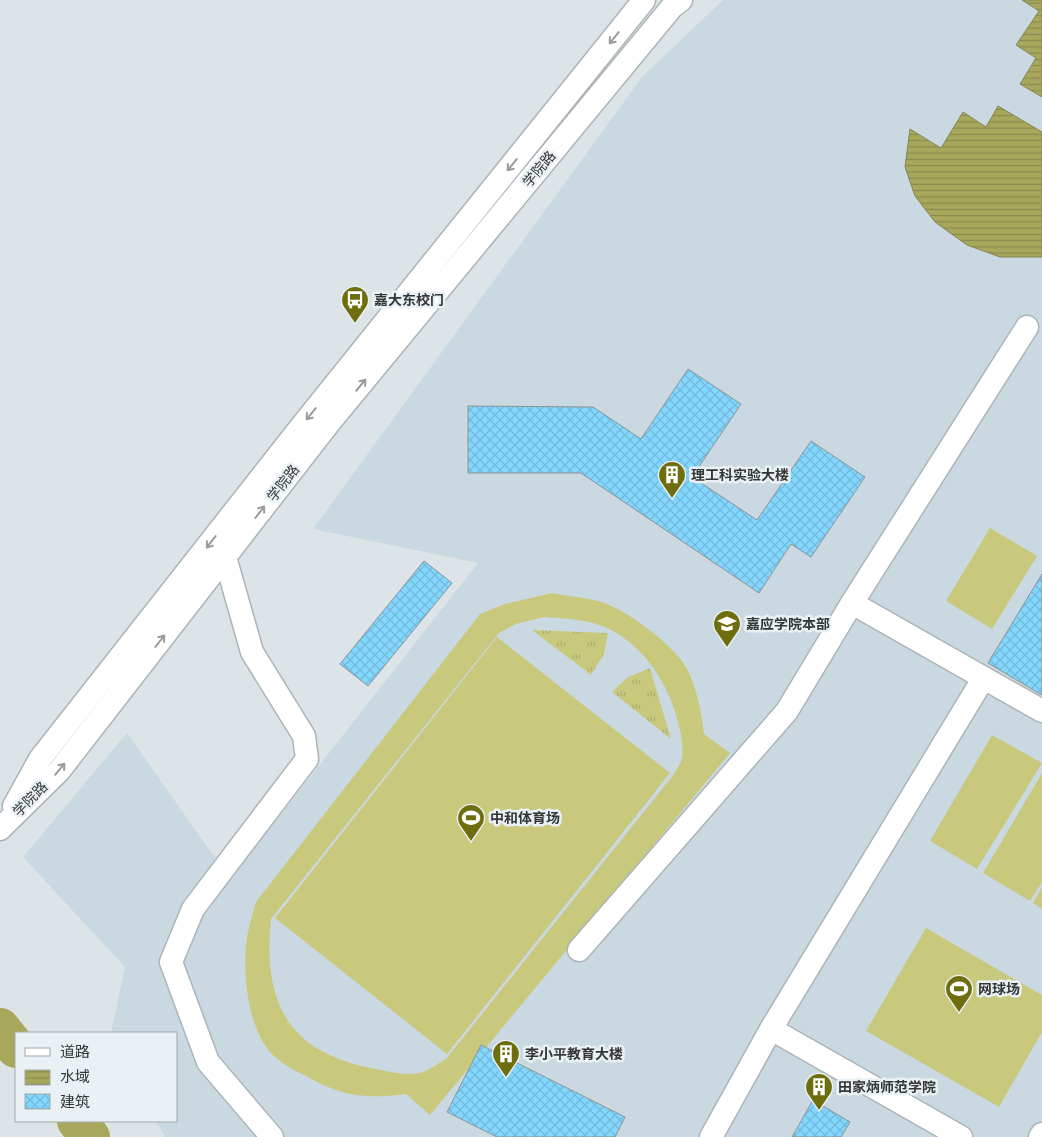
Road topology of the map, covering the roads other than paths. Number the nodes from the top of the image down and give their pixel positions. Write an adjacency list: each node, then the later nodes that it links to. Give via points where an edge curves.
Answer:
1 (644, 0): 8 (street, 学院路, one-way to 8, via 300,428 40,759)
2 (681, 0): 4 (street, 学院路, one-way to 2, via 330,423)
3 (1027, 327): 5 (street)
4 (225, 558): 8 (street, 学院路, one-way to 4, via 59,771); 12 (street, via 252,652 304,736 307,759 193,909 171,962 208,1062)
5 (852, 603): 6 (street); 9 (street, via 787,710)
6 (983, 679): 7 (street); 10 (street)
7 (1042, 711)
8 (0, 829)
9 (579, 950)
10 (771, 1029): 13 (street); 14 (street)
11 (1042, 1134): 15 (street)
12 (272, 1137)
13 (711, 1137)
14 (961, 1137)
15 (1040, 1137)

